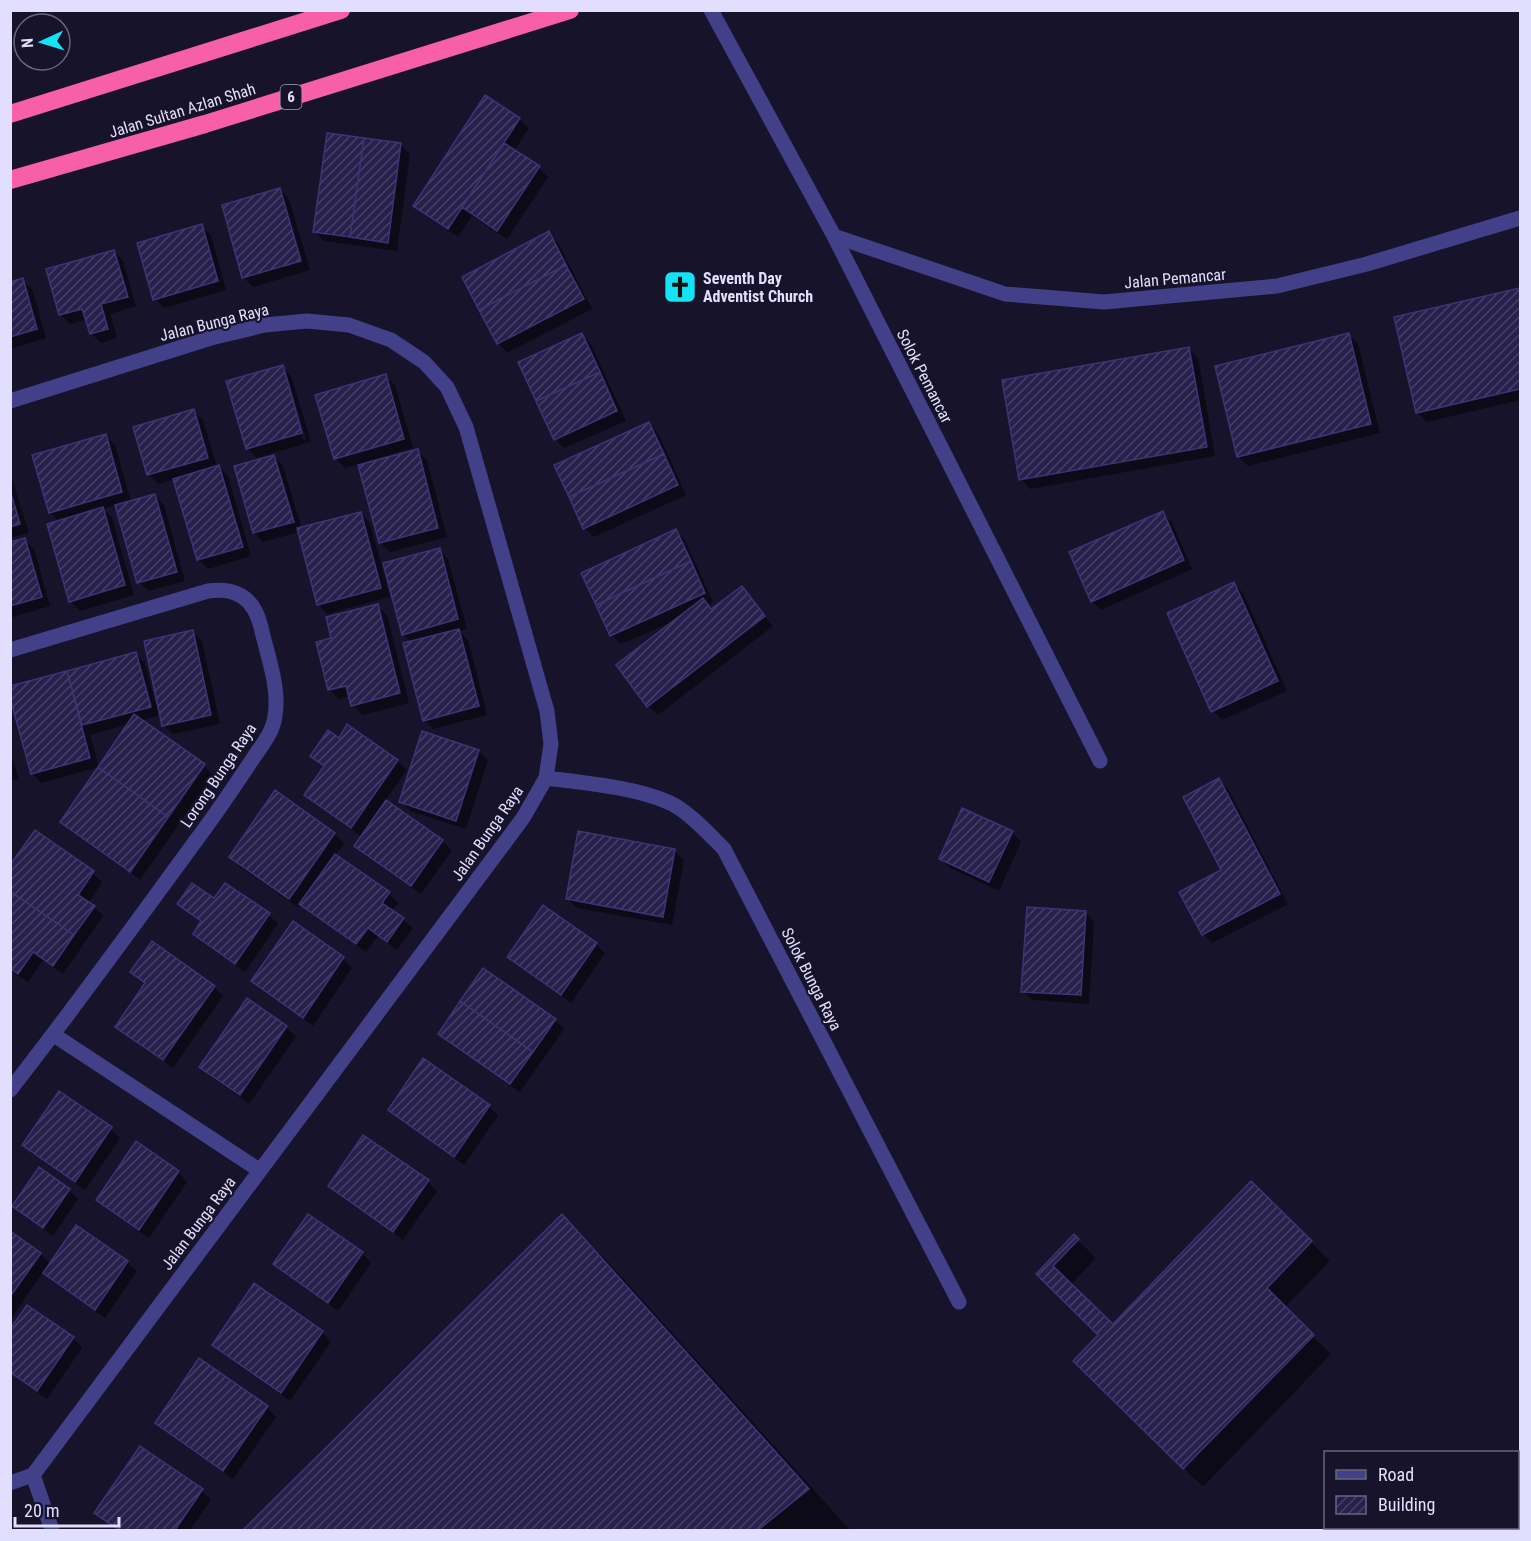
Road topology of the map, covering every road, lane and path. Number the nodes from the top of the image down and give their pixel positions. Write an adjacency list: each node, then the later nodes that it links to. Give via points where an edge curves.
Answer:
1 (341, 10): 4 (highway)
2 (570, 10): 5 (highway, Jalan Sultan Azlan Shah / 6)
3 (711, 10): 7 (street, Solok Pemancar)
4 (10, 114)
5 (10, 180)
6 (1521, 218): 7 (street, Jalan Pemancar, via 1277,286 1104,302 1005,294)
7 (834, 236): 10 (street, Solok Pemancar)
8 (10, 401): 11 (street, Jalan Bunga Raya, via 211,338 265,325 307,321 349,325 391,340 424,362 447,387 466,427 547,711 551,744)
9 (10, 650): 12 (street, Lorong Bunga Raya, via 222,589 235,592 250,604 259,619 276,692 271,730 226,799)
10 (1100, 761)
11 (546, 778): 14 (street, Jalan Bunga Raya, via 523,818); 15 (street, Solok Bunga Raya, via 615,788 670,802 724,849)
12 (54, 1035): 13 (street, Lorong Bunga Raya); 14 (street)
13 (10, 1090)
14 (259, 1170): 16 (street, Jalan Bunga Raya)
15 (960, 1302)
16 (33, 1475): 17 (street); 18 (street)
17 (10, 1483)
18 (52, 1530)

